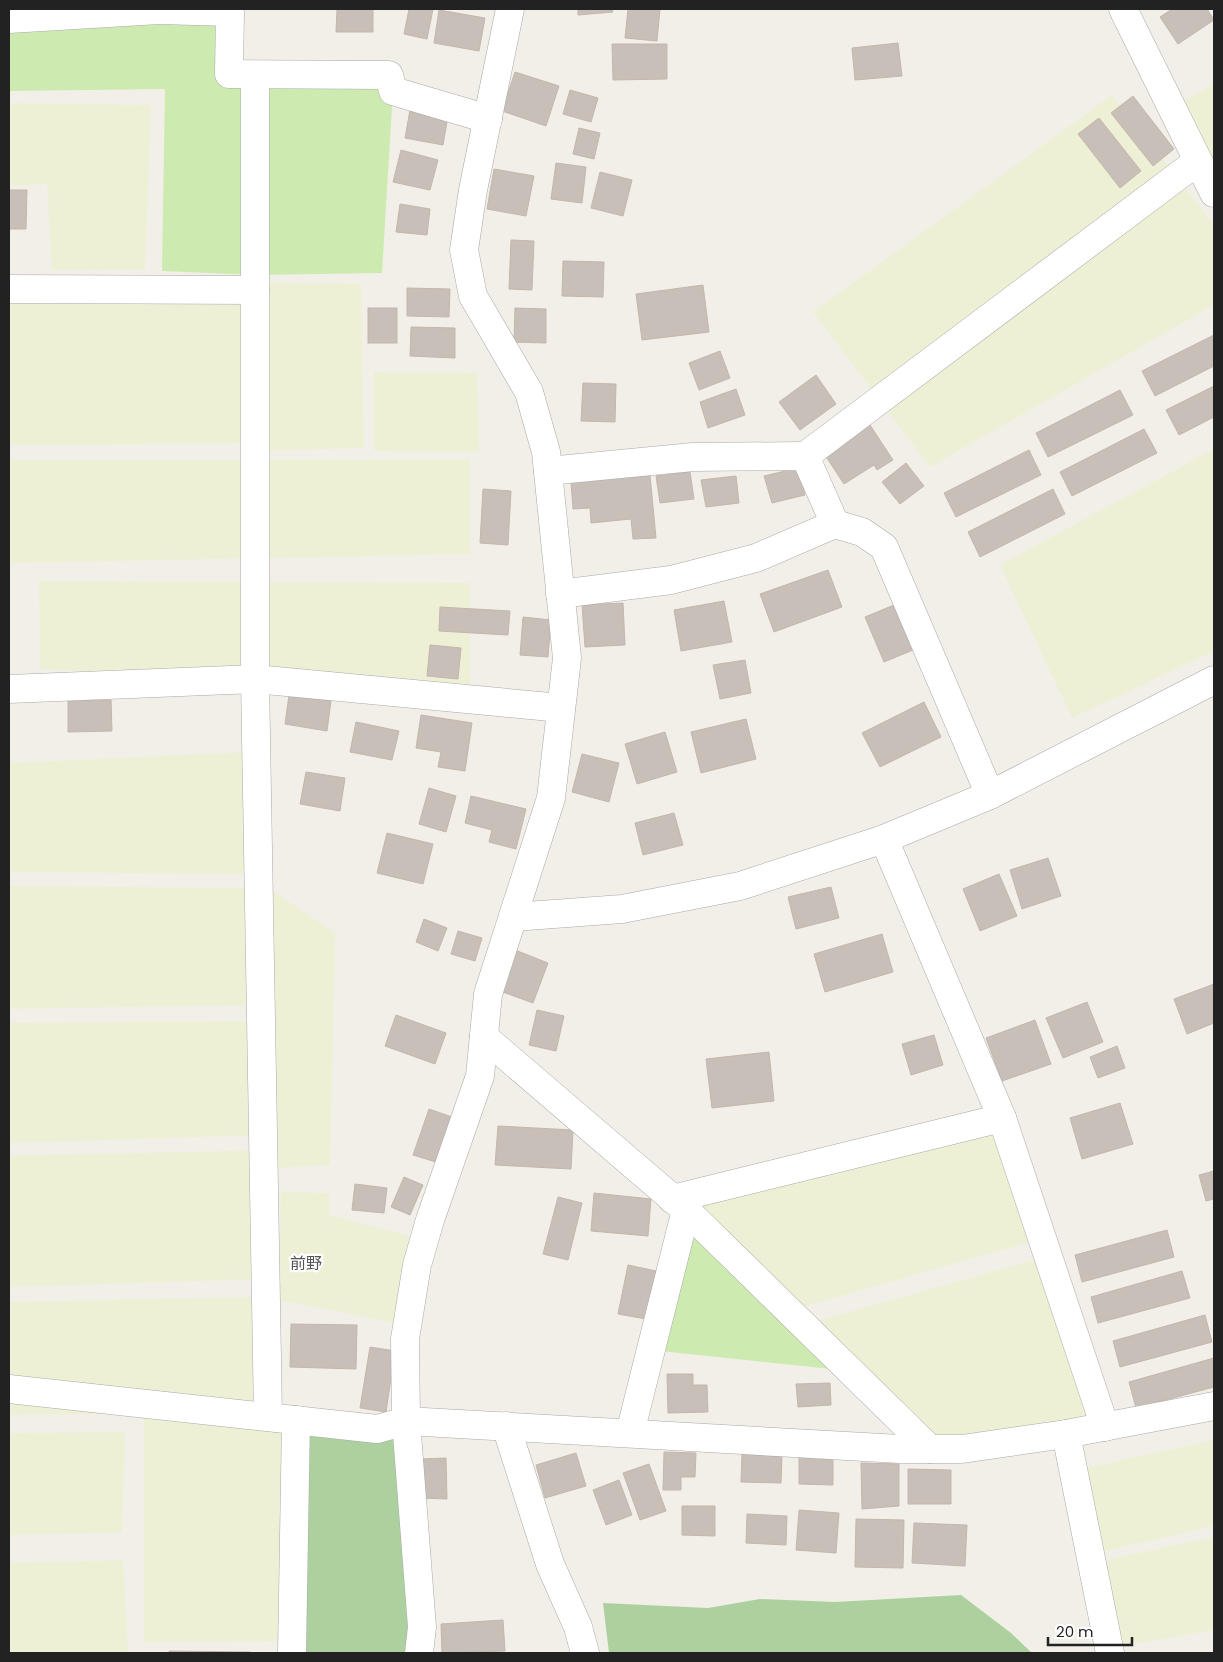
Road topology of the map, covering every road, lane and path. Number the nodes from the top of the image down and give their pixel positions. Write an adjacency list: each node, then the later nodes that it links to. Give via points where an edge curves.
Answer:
1 (510, 9): 5 (street)
2 (1123, 9): 6 (street)
3 (9, 19): 4 (street, via 159,10 230,12 229,74)
4 (255, 75): 5 (street, via 388,75 393,91); 9 (street)
5 (488, 118): 11 (street, via 464,250 473,296 529,392)
6 (1198, 161): 7 (street); 10 (street)
7 (1214, 193)
8 (9, 289): 9 (street)
9 (255, 290): 14 (street)
10 (805, 456): 11 (street, via 693,457); 12 (street)
11 (548, 471): 13 (street)
12 (835, 524): 13 (street, via 756,558 671,580); 18 (street, via 862,532 884,547)
13 (560, 594): 17 (street, via 567,658)
14 (255, 679): 16 (street); 17 (street); 26 (street)
15 (1214, 680): 18 (street)
16 (9, 689)
17 (561, 708): 20 (street, via 551,798)
18 (990, 796): 19 (street)
19 (884, 839): 20 (street, via 740,886 622,908); 22 (street)
20 (513, 917): 21 (street, via 488,994)
21 (484, 1038): 23 (street); 28 (street, via 480,1076 430,1220 418,1265 405,1339)
22 (1002, 1118): 23 (street); 30 (street)
23 (679, 1204): 31 (street); 33 (street)
24 (9, 1390): 26 (street)
25 (1214, 1406): 30 (street)
26 (268, 1416): 27 (street)
27 (296, 1420): 28 (street, via 377,1429); 34 (street)
28 (406, 1420): 29 (street); 35 (street, via 422,1628)
29 (506, 1426): 31 (street); 36 (street, via 550,1564 578,1628)
30 (1105, 1427): 32 (street)
31 (630, 1433): 33 (street)
32 (1066, 1434): 33 (street, via 962,1450); 37 (street)
33 (930, 1449)
34 (292, 1653)
35 (418, 1653)
36 (585, 1653)
37 (1110, 1653)

